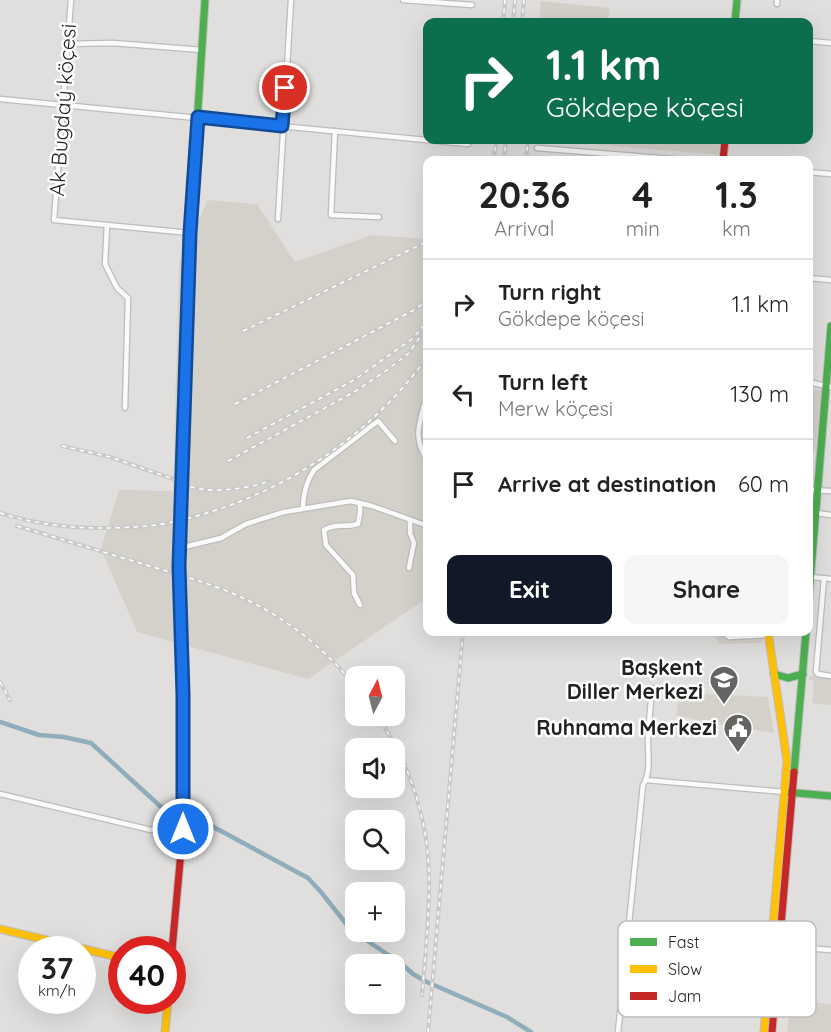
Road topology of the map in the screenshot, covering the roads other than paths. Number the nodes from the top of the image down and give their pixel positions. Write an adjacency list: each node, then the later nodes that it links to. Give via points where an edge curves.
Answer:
1 (71, 0): 10 (street, Ak Bugdaý köçesi)
2 (205, 0): 11 (street)
3 (291, 0): 15 (street)
4 (403, 0): 6 (street)
5 (737, 0): 7 (street)
6 (472, 5)
7 (735, 18)
8 (813, 41): 9 (street)
9 (831, 43)
10 (68, 44): 11 (street, via 113,43); 13 (street, Ak Bugdaý köçesi)
11 (202, 50): 14 (street)
12 (1, 99): 13 (street)
13 (63, 105): 14 (street); 25 (street, Ak Bugdaý köçesi, via 54,220)
14 (198, 117): 15 (street); 26 (street)
15 (282, 126): 16 (street); 24 (street)
16 (334, 130): 17 (street); 23 (street, via 331,215)
17 (423, 139)
18 (537, 148): 19 (street)
19 (603, 153): 20 (street)
20 (639, 156)
21 (813, 172): 22 (street)
22 (831, 174)
23 (379, 217)
24 (278, 219)
25 (107, 225): 26 (street); 32 (street, via 105,264 117,288 128,298)
26 (190, 233): 45 (street)
27 (813, 278): 28 (street)
28 (831, 280)
29 (831, 326): 31 (street)
30 (813, 383): 31 (street)
31 (829, 386): 37 (street)
32 (125, 408)
33 (423, 410): 35 (street, via 418,437)
34 (395, 441): 40 (street, via 378,421 314,470 305,487)
35 (423, 453)
36 (813, 490): 37 (street)
37 (818, 490): 38 (street); 41 (street)
38 (831, 491)
39 (360, 503): 40 (street); 43 (street); 51 (street, via 358,524 324,530 326,545 353,575 354,593)
40 (303, 508): 45 (street, via 246,524 221,538)
41 (816, 513): 42 (street); 46 (street)
42 (831, 515)
43 (410, 520): 44 (street); 47 (street, via 414,543)
44 (423, 524)
45 (180, 548): 62 (street, bridge)
46 (813, 551)
47 (409, 568)
48 (813, 577): 49 (street)
49 (824, 578): 50 (street); 56 (street, via 816,672)
50 (831, 579)
51 (360, 605)
52 (768, 636): 54 (street)
53 (806, 636): 55 (street)
54 (774, 674): 55 (street, via 791,679); 59 (street)
55 (803, 674): 59 (street)
56 (831, 676)
57 (652, 688): 58 (street)
58 (646, 780): 59 (street); 63 (street)
59 (789, 792): 61 (street); 64 (street)
60 (0, 794): 62 (street, via 151,830 164,822)
61 (831, 796)
62 (183, 823): 66 (street)
63 (629, 921)
64 (778, 921)
65 (0, 928): 69 (street)
66 (173, 936)
67 (816, 949): 68 (street)
68 (831, 950)
69 (108, 955)
70 (167, 1014): 74 (street)
71 (619, 1017): 75 (street)
72 (767, 1017): 76 (street)
73 (773, 1017): 77 (street)
74 (165, 1032)
75 (618, 1032)
76 (765, 1032)
77 (772, 1032)

